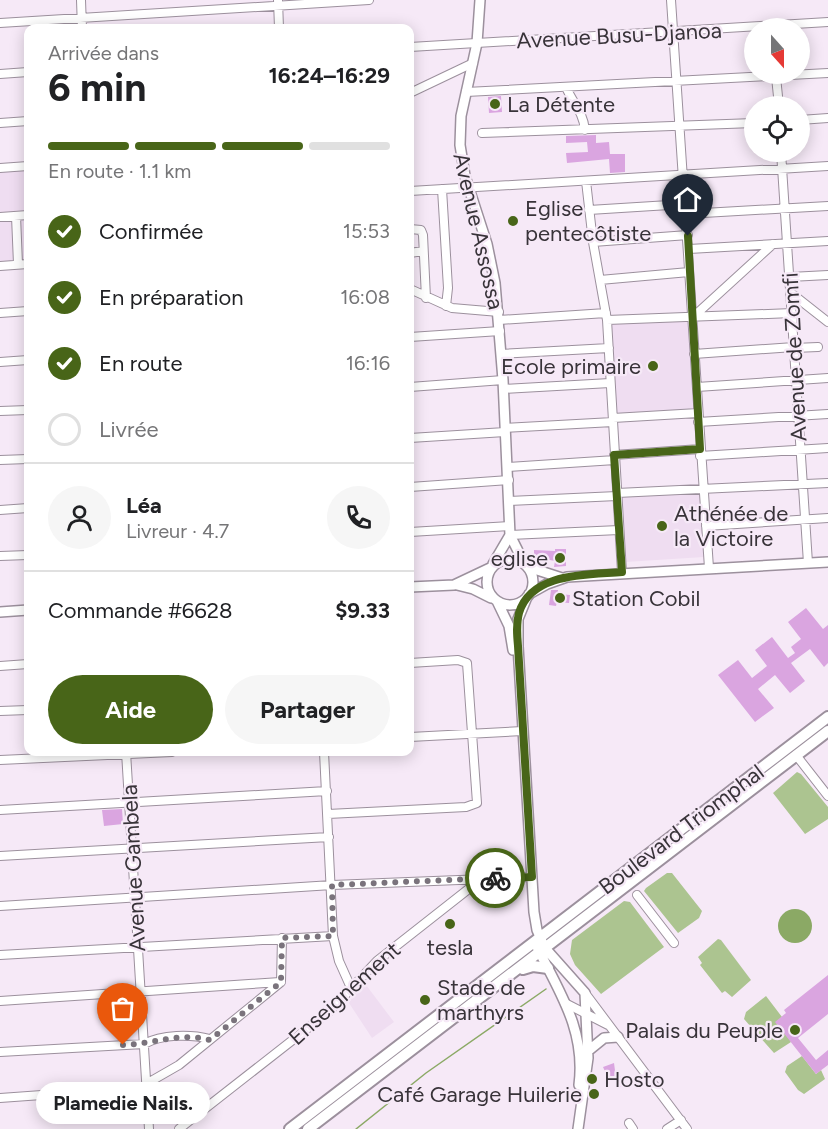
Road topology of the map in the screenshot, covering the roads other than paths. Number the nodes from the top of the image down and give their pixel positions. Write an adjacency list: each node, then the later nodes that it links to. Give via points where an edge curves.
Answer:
1 (81, 0): 6 (street)
2 (369, 0): 5 (street)
3 (480, 0): 12 (main road, Avenue Assossa)
4 (671, 0): 11 (street)
5 (278, 2): 6 (street); 10 (street)
6 (81, 17): 8 (street); 9 (street)
7 (828, 22): 11 (street, Avenue Busu-Djanoa)
8 (0, 23)
9 (82, 24)
10 (279, 24)
11 (673, 32): 12 (street, Avenue Busu-Djanoa); 20 (street)
12 (477, 43): 13 (street, Avenue Busu-Djanoa); 14 (main road, Avenue Assossa)
13 (414, 47)
14 (473, 63): 22 (street); 23 (main road, Avenue Assossa)
15 (24, 72): 17 (street)
16 (828, 73): 18 (street)
17 (0, 74)
18 (810, 74)
19 (744, 78): 20 (street)
20 (676, 81): 21 (street); 29 (street)
21 (566, 87): 23 (street); 30 (street, via 582,113)
22 (414, 91)
23 (466, 92): 39 (main road, Avenue Assossa, via 459,139)
24 (828, 118): 25 (street)
25 (810, 119)
26 (24, 121): 27 (street)
27 (0, 123)
28 (744, 124): 29 (street)
29 (679, 127): 30 (street); 37 (street)
30 (585, 130): 31 (street)
31 (482, 133)
32 (782, 162): 36 (street, Avenue de Zomfi)
33 (24, 166): 35 (street)
34 (828, 166): 36 (street)
35 (0, 168)
36 (782, 170): 37 (street); 44 (street, Avenue de Zomfi)
37 (682, 175): 38 (street); 42 (street)
38 (586, 181): 39 (street); 45 (street)
39 (469, 187): 40 (street); 73 (main road, Avenue Assossa, via 487,244)
40 (442, 189): 41 (street); 69 (street)
41 (414, 191)
42 (685, 204): 45 (street); 46 (street)
43 (828, 206): 44 (street)
44 (784, 209): 46 (street); 54 (street, Avenue de Zomfi)
45 (589, 210): 53 (street)
46 (686, 214): 51 (street)
47 (24, 215): 48 (street)
48 (16, 216): 49 (street); 59 (street)
49 (0, 217)
50 (414, 229): 57 (street, via 422,230)
51 (688, 236): 53 (street); 56 (street)
52 (828, 241): 54 (street)
53 (593, 242): 65 (street)
54 (787, 243): 55 (street); 64 (street, Avenue de Zomfi)
55 (773, 244): 56 (street); 75 (street)
56 (689, 249): 62 (street)
57 (423, 251): 58 (street); 68 (street)
58 (414, 252)
59 (18, 264): 60 (street); 61 (street)
60 (24, 264)
61 (0, 266)
62 (689, 272): 65 (street); 75 (street)
63 (828, 275): 64 (street)
64 (790, 277): 67 (street, Avenue de Zomfi)
65 (600, 280): 74 (street)
66 (414, 291): 68 (street)
67 (791, 292): 71 (street, Avenue de Zomfi); 76 (street)
68 (426, 298): 69 (street)
69 (446, 306): 73 (street)
70 (24, 311): 72 (street)
71 (792, 312): 75 (street); 79 (street, Avenue de Zomfi)
72 (0, 313)
73 (499, 316): 74 (street); 77 (main road, Avenue Assossa)
74 (606, 317): 75 (street); 81 (street)
75 (692, 318): 83 (street)
76 (828, 322)
77 (500, 331): 78 (street); 82 (main road, Avenue Assossa)
78 (414, 337)
79 (794, 347): 80 (street); 83 (street); 87 (street, Avenue de Zomfi)
80 (818, 347)
81 (609, 348): 82 (street); 88 (street)
82 (501, 354): 89 (main road, Avenue Assossa)
83 (694, 354): 91 (street)
84 (24, 360): 85 (street)
85 (0, 362)
86 (828, 378): 87 (street)
87 (796, 380): 91 (street); 95 (street, Avenue de Zomfi)
88 (610, 383): 89 (street); 97 (street)
89 (503, 385): 90 (street); 98 (main road, Avenue Assossa)
90 (414, 387)
91 (697, 387): 96 (street)
92 (24, 410): 93 (street)
93 (0, 411)
94 (828, 414): 95 (street)
95 (798, 416): 96 (street); 101 (street, Avenue de Zomfi)
96 (698, 417): 97 (street); 102 (street)
97 (613, 420): 98 (street); 103 (street)
98 (505, 430): 99 (street); 106 (main road, Avenue Assossa)
99 (414, 438)
100 (828, 448): 101 (street)
101 (800, 450): 102 (street); 109 (street, Avenue de Zomfi)
102 (700, 453): 103 (street); 111 (street)
103 (615, 458): 106 (street); 112 (street)
104 (24, 459): 105 (street)
105 (0, 460)
106 (507, 467): 107 (main road, Avenue Assossa)
107 (508, 480): 110 (street); 113 (main road, Avenue Assossa)
108 (828, 483): 109 (street)
109 (802, 485): 111 (street); 117 (street, Avenue de Zomfi)
110 (414, 487)
111 (703, 490): 112 (street); 118 (street)
112 (617, 495): 113 (street); 120 (street)
113 (509, 501): 119 (main road, Avenue Assossa)
114 (24, 508): 115 (street)
115 (0, 510)
116 (828, 518): 117 (street)
117 (804, 520): 118 (street); 125 (street, Avenue de Zomfi)
118 (705, 526): 128 (street)
119 (510, 530): 120 (street); 121 (street); 126 (main road); 127 (main road)
120 (619, 530): 129 (street)
121 (414, 532)
122 (24, 555): 123 (street)
123 (0, 556)
124 (828, 562): 125 (main road)
125 (808, 563): 128 (main road)
126 (526, 565): 127 (main road, via 504,559); 130 (main road); 133 (main road, via 533,577)
127 (491, 568): 131 (main road); 134 (main road, via 486,581)
128 (709, 568): 129 (main road)
129 (622, 572): 130 (main road)
130 (562, 578): 133 (main road)
131 (454, 585): 132 (main road); 134 (main road)
132 (414, 587)
133 (528, 596): 134 (main road, via 515,604); 137 (main road, via 518,619)
134 (496, 600): 137 (main road, via 506,616)
135 (24, 610): 136 (main road)
136 (0, 612)
137 (515, 646): 144 (main road)
138 (414, 663): 146 (street, via 466,663)
139 (24, 664): 140 (street)
140 (0, 666)
141 (24, 710): 142 (street)
142 (0, 711)
143 (828, 717): 169 (highway, Boulevard Triomphal)
144 (521, 731): 146 (street); 161 (main road)
145 (828, 731): 148 (highway, Boulevard Triomphal)
146 (473, 733): 147 (street); 157 (street, via 477,803 466,807)
147 (414, 737)
148 (796, 755): 154 (street); 172 (highway, Boulevard Triomphal)
149 (72, 756): 152 (street)
150 (126, 756): 155 (street, Avenue Gambela)
151 (324, 756): 153 (street)
152 (0, 760)
153 (327, 790): 155 (street); 157 (street)
154 (828, 796)
155 (130, 803): 156 (street); 159 (street, Avenue Gambela)
156 (0, 810)
157 (328, 814): 158 (street)
158 (329, 837): 159 (street); 163 (street)
159 (132, 847): 160 (street); 165 (street, Avenue Gambela)
160 (0, 856)
161 (529, 877): 162 (street); 169 (main road)
162 (481, 879): 163 (street); 178 (street, Enseignement, via 377,961)
163 (332, 885): 165 (street); 167 (street)
164 (637, 895): 170 (street)
165 (136, 898): 166 (street); 171 (street, Avenue Gambela)
166 (0, 906)
167 (333, 936): 168 (street); 178 (street)
168 (282, 938): 171 (street); 177 (street)
169 (537, 939): 172 (main road); 197 (highway, Boulevard Triomphal)
170 (675, 943)
171 (138, 946): 173 (street); 179 (street, Avenue Gambela)
172 (542, 950): 174 (main road); 175 (highway, Boulevard Triomphal); 176 (main road)
173 (0, 955)
174 (548, 968): 175 (highway, via 533,966); 180 (main road)
175 (509, 976): 198 (highway, Boulevard Triomphal)
176 (576, 981): 180 (main road); 181 (main road)
177 (281, 982): 179 (street); 187 (street)
178 (352, 990): 196 (street, Enseignement)
179 (140, 993): 182 (street); 188 (street, Avenue Gambela)
180 (560, 993): 183 (main road)
181 (585, 993): 184 (main road); 185 (street)
182 (0, 1001)
183 (565, 1003): 184 (street); 191 (main road, via 580,1045)
184 (588, 1014): 185 (street); 189 (main road)
185 (610, 1026): 186 (street)
186 (618, 1037): 189 (main road, via 604,1038); 194 (street)
187 (210, 1040): 188 (street, via 174,1037); 192 (street)
188 (144, 1044): 190 (street); 192 (street, Avenue Gambela)
189 (588, 1051): 191 (main road)
190 (0, 1052)
191 (582, 1081): 199 (main road); 200 (main road)
192 (147, 1084): 193 (street, via 133,1090); 195 (street, Avenue Gambela)
193 (0, 1098)
194 (681, 1120): 201 (street); 202 (street)
195 (149, 1129)
196 (179, 1129)
197 (290, 1129)
198 (308, 1129)
199 (572, 1129)
200 (578, 1129)
201 (667, 1129)
202 (687, 1129)

